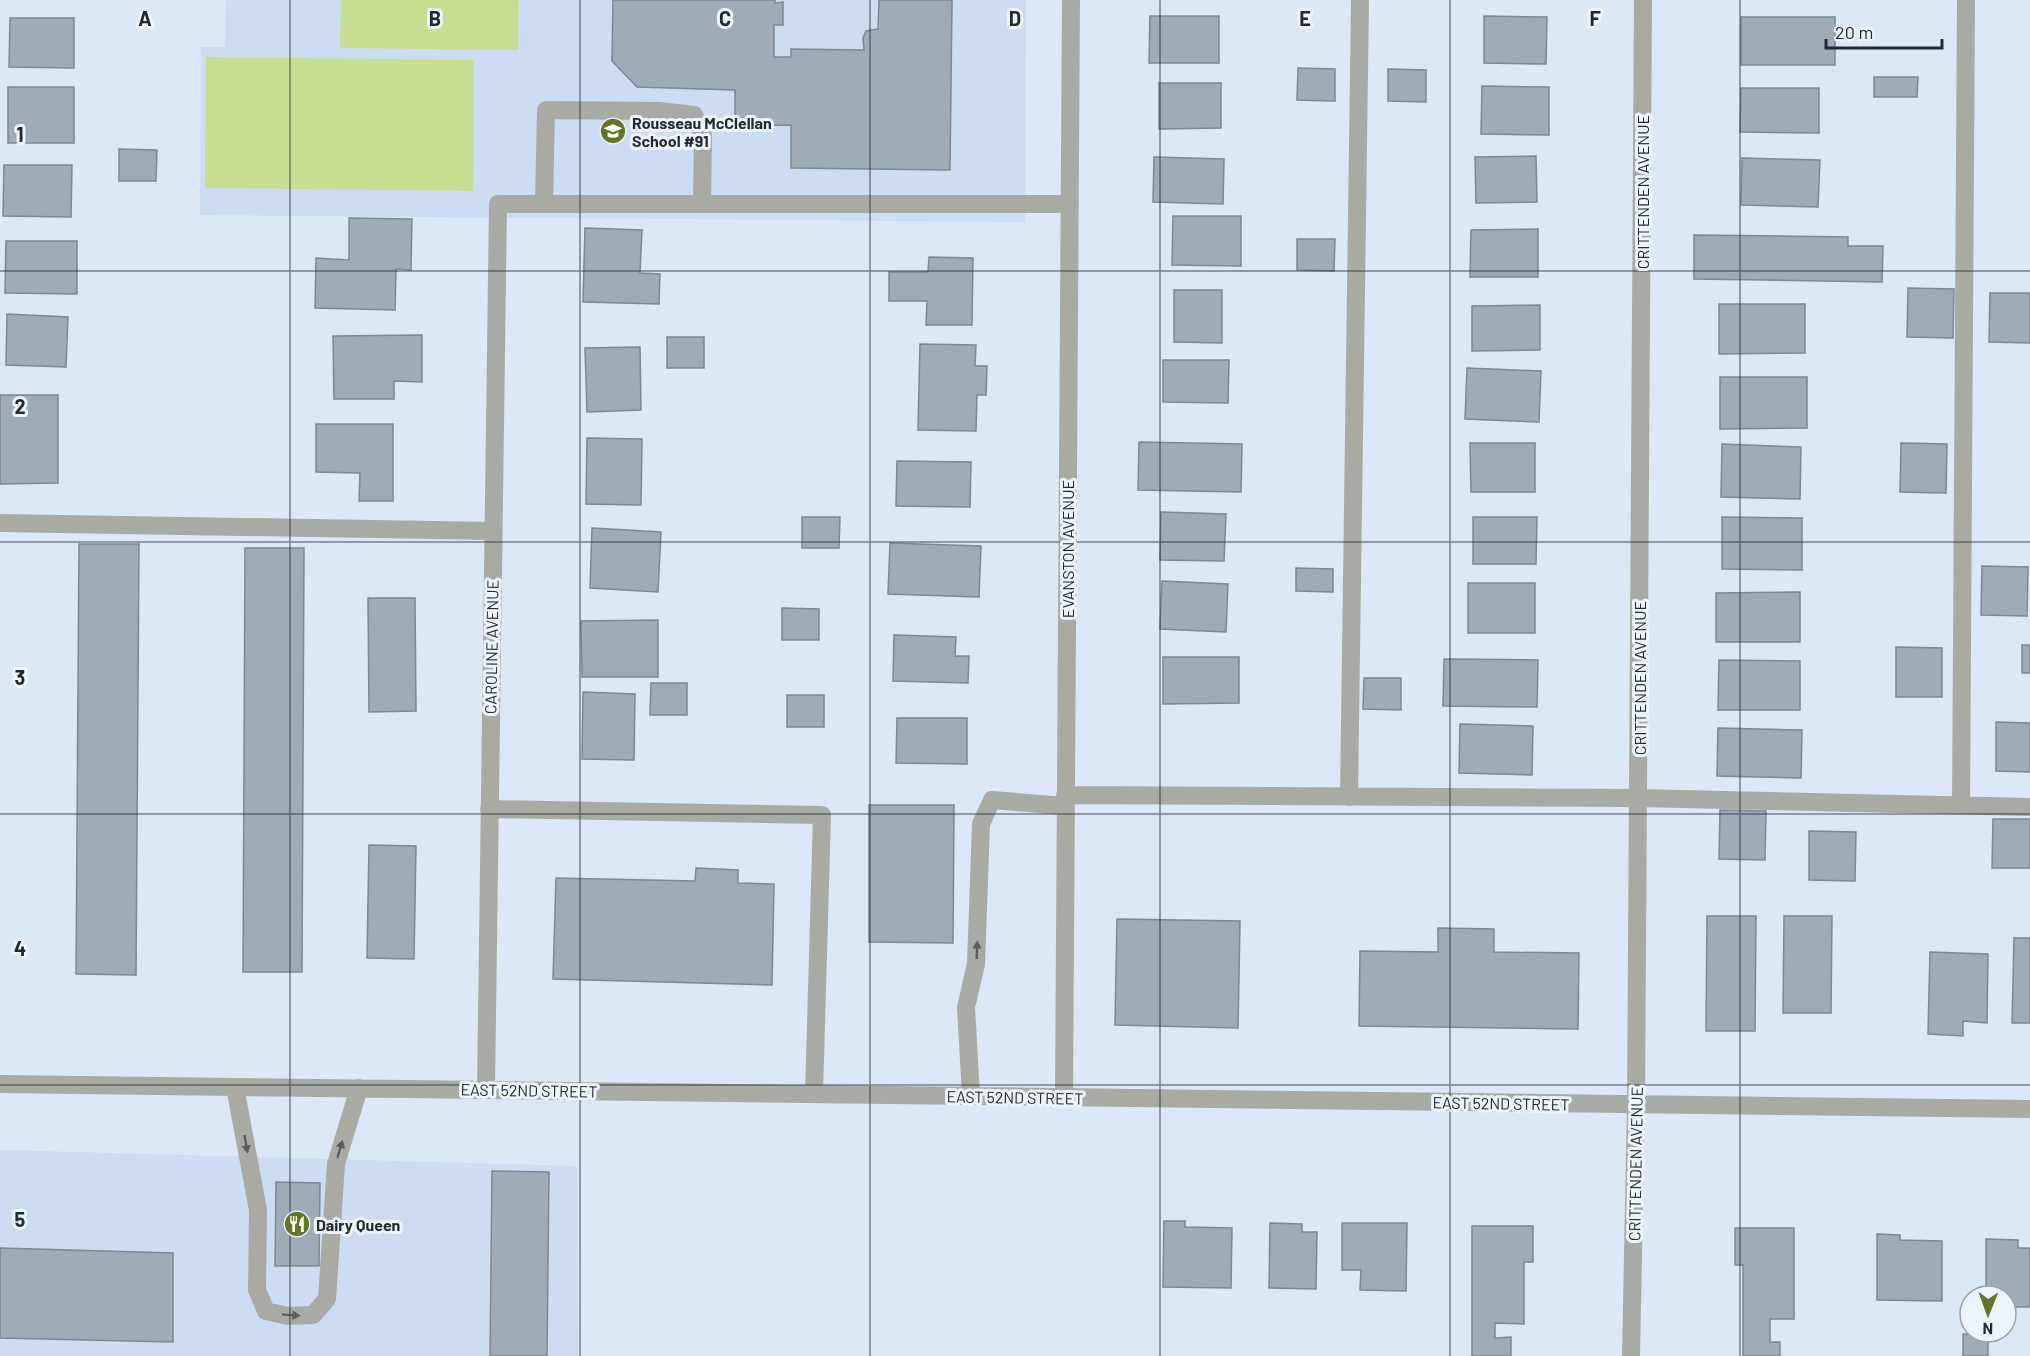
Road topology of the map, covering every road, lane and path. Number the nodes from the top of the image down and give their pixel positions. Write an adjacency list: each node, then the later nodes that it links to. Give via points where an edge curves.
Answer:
1 (1071, 0): 7 (street, EVANSTON AVENUE)
2 (1360, 0): 10 (street)
3 (1643, 0): 11 (street, CRITTENDEN AVENUE)
4 (1966, 0): 13 (street)
5 (544, 204): 6 (street); 6 (street, via 546,110 694,115 703,135); 9 (street, CAROLINE AVENUE, via 498,204)
6 (702, 204): 7 (street)
7 (1069, 204): 12 (street, EVANSTON AVENUE)
8 (0, 523): 9 (street)
9 (493, 531): 15 (street, CAROLINE AVENUE)
10 (1349, 796): 11 (street); 12 (street)
11 (1638, 798): 13 (street); 23 (street, CRITTENDEN AVENUE)
12 (1065, 801): 21 (street, one-way to 12, via 966,1007 976,964 981,824 992,800); 22 (street, EVANSTON AVENUE)
13 (1960, 805): 14 (street)
14 (2030, 807)
15 (489, 809): 19 (street, CAROLINE AVENUE); 20 (street, via 822,815)
16 (0, 1084): 17 (street, EAST 52ND STREET)
17 (235, 1087): 18 (street, EAST 52ND STREET); 18 (street, one-way to 18, via 258,1210 257,1290 266,1311 288,1316 313,1315 327,1299 336,1164)
18 (359, 1088): 19 (street, EAST 52ND STREET)
19 (486, 1089): 20 (street, EAST 52ND STREET)
20 (813, 1094): 21 (street, EAST 52ND STREET)
21 (971, 1096): 22 (street, EAST 52ND STREET)
22 (1064, 1097): 23 (street, EAST 52ND STREET)
23 (1636, 1105): 24 (street, EAST 52ND STREET); 25 (street, CRITTENDEN AVENUE)
24 (2030, 1109)
25 (1631, 1356)

